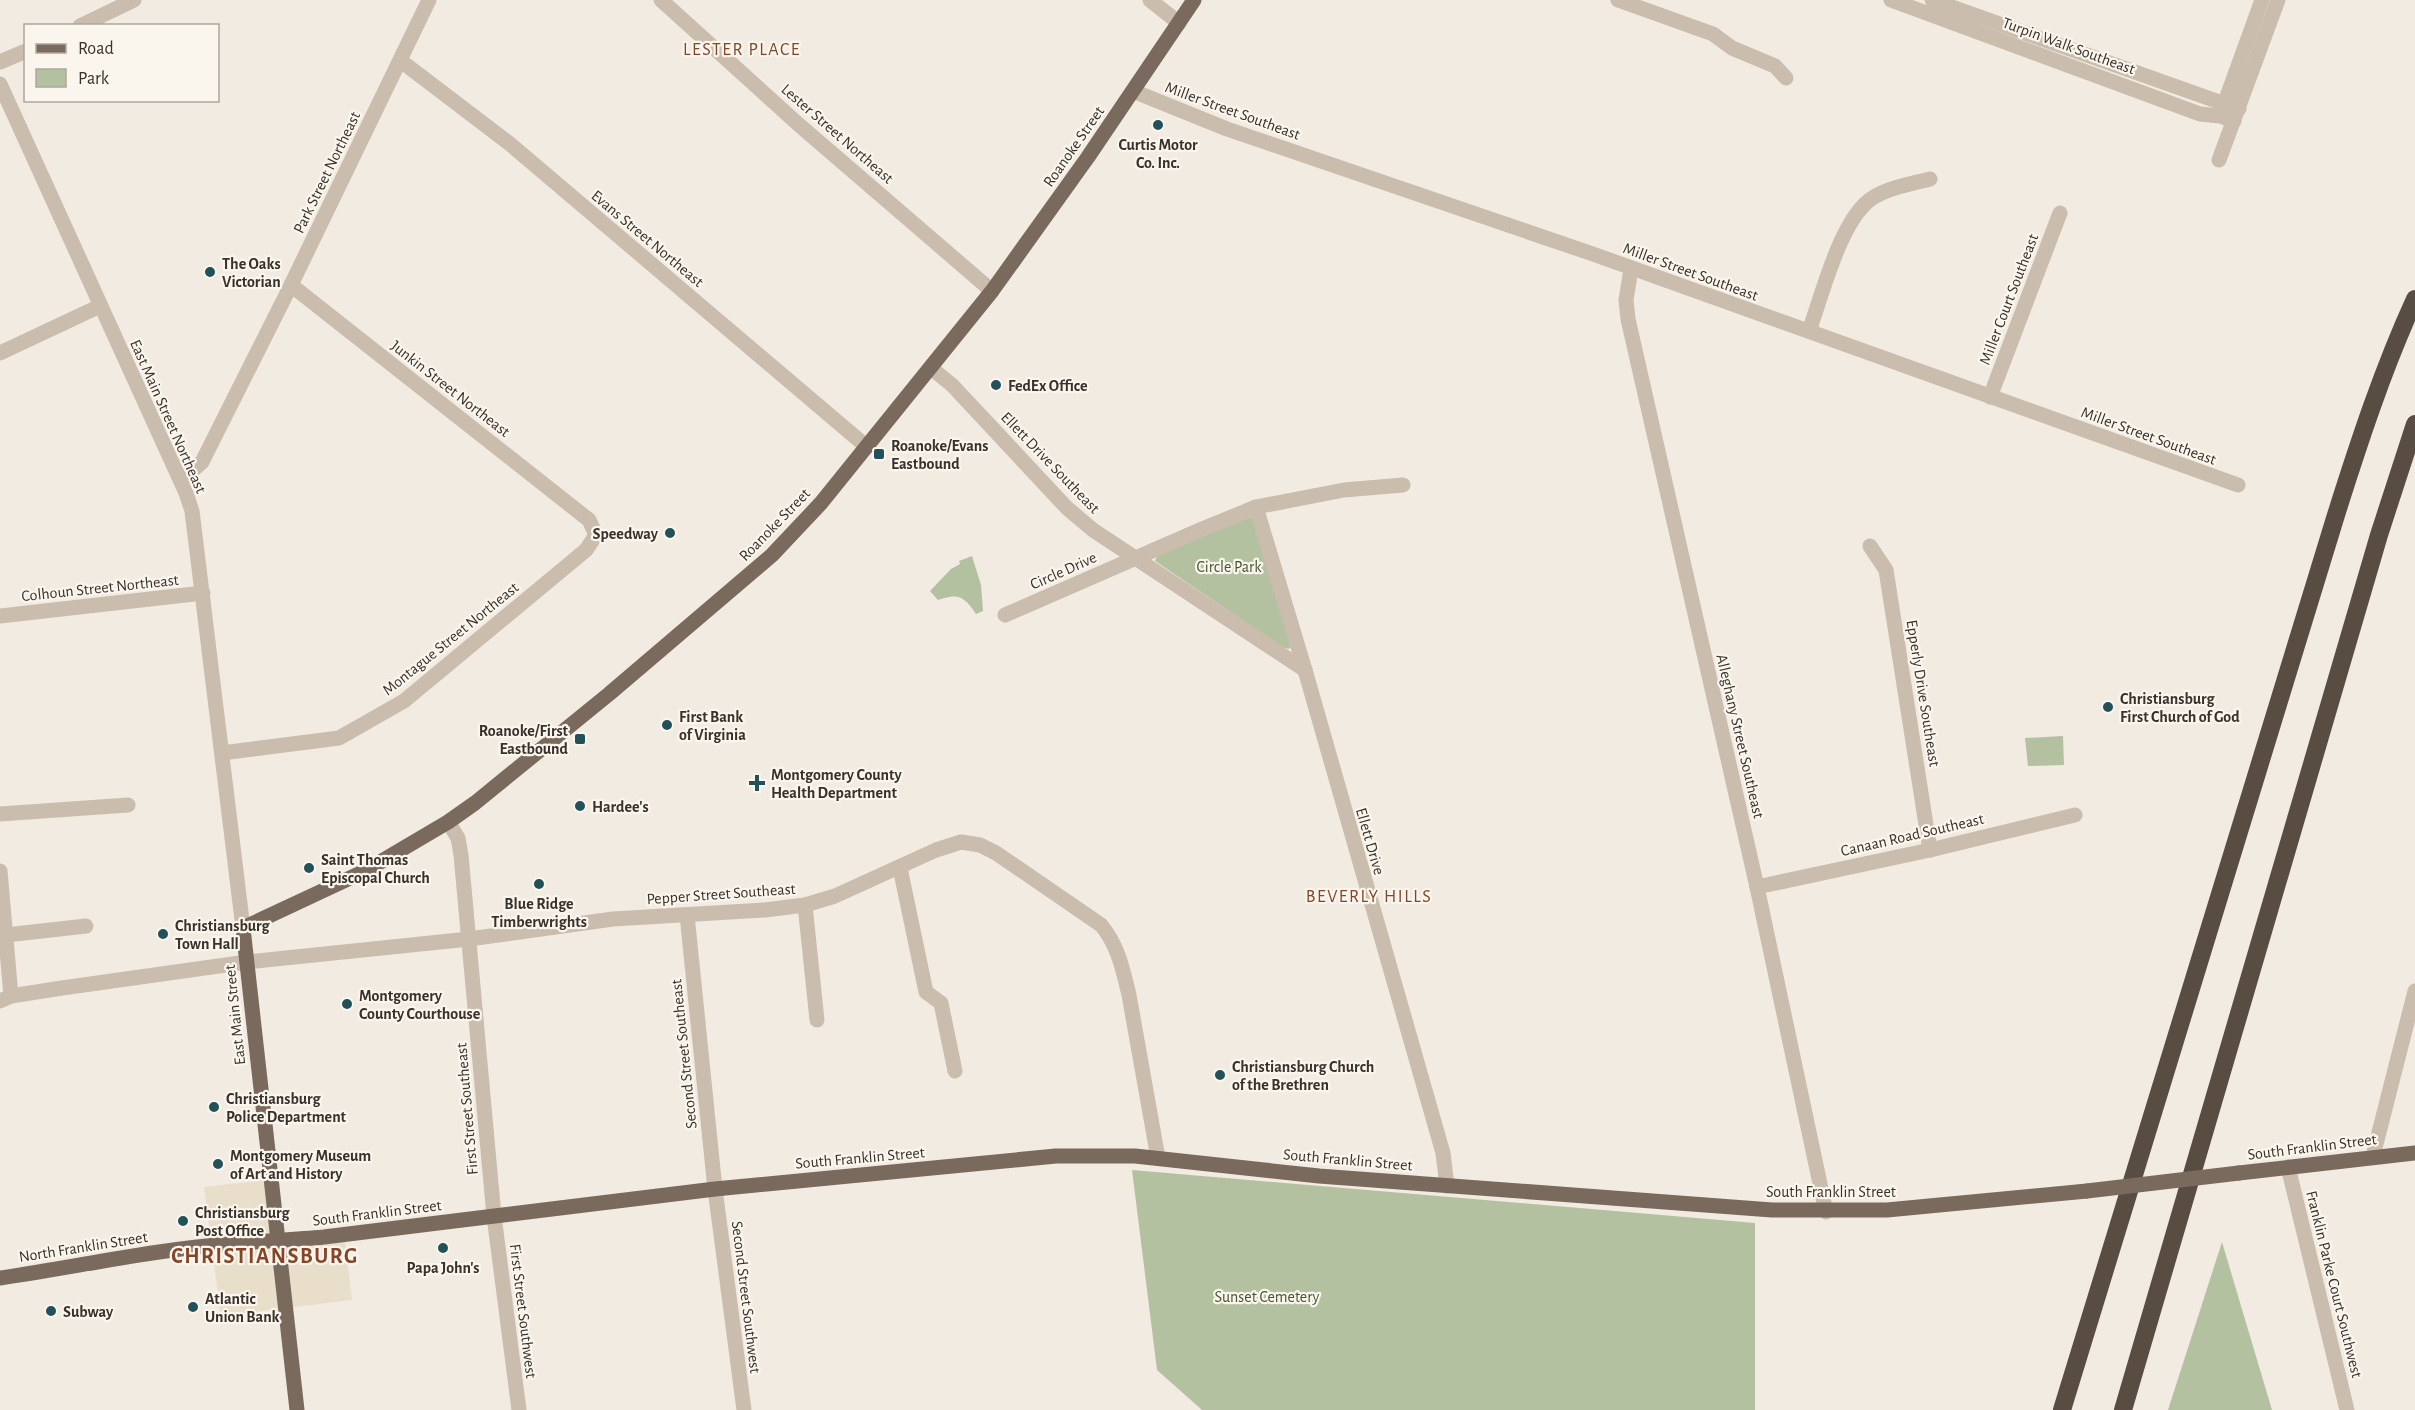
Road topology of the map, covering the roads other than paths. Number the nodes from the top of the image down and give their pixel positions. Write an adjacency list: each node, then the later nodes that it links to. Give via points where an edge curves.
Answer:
1 (134, 0): 12 (street)
2 (429, 0): 14 (street, Park Street Northeast)
3 (661, 0): 26 (street, Lester Street Northeast)
4 (1150, 0): 11 (street)
5 (1194, 0): 11 (main road, Roanoke Street)
6 (1618, 0): 16 (street, via 1713,34 1732,48 1775,66)
7 (1891, 0): 20 (street, Turpin Walk Southeast, via 2200,114)
8 (1932, 0): 20 (street, Turpin Walk Southeast)
9 (2262, 0): 20 (street)
10 (2278, 0): 20 (street)
11 (1179, 22): 18 (main road, Roanoke Street)
12 (84, 24)
13 (24, 52): 15 (street)
14 (401, 61): 25 (street, Park Street Northeast); 34 (street, Evans Street Northeast, via 510,144)
15 (0, 62)
16 (1786, 78)
17 (0, 84): 19 (street, East Main Street Northeast)
18 (1133, 91): 24 (street, Miller Street Southeast, via 1227,129); 26 (main road, Roanoke Street)
19 (3, 101): 28 (street, East Main Street Northeast)
20 (2229, 112): 21 (street)
21 (2219, 160)
22 (1930, 179): 29 (street, via 1889,189 1857,211 1843,236)
23 (2060, 213): 32 (street, Miller Court Southeast)
24 (1631, 269): 29 (street, Miller Street Southeast); 54 (street, Alleghany Street Southeast, via 1626,300 1628,319)
25 (291, 285): 35 (street, Park Street Northeast, via 202,462); 39 (street, Junkin Street Northeast)
26 (992, 291): 31 (main road, Roanoke Street)
27 (2415, 299): 79 (highway, via 2368,415 2336,515)
28 (100, 306): 30 (street); 35 (street, East Main Street Northeast)
29 (1809, 332): 32 (street, Miller Street Southeast)
30 (0, 353)
31 (931, 368): 34 (main road, Roanoke Street); 41 (street, Ellett Drive Southeast, via 952,385 1067,508)
32 (1990, 397): 37 (street, Miller Street Southeast)
33 (2415, 424): 80 (highway)
34 (867, 447): 50 (main road, Roanoke Street, via 821,503 756,569 537,755)
35 (181, 481): 42 (street, East Main Street Northeast, via 192,511)
36 (1403, 485): 38 (street, Circle Drive, via 1344,490)
37 (2238, 485)
38 (1257, 507): 41 (street, Circle Drive); 45 (street, Ellett Drive)
39 (589, 520): 46 (street, Montague Street Northeast, via 596,535 586,550 404,701 339,738)
40 (1870, 546): 51 (street, Epperly Drive Southeast, via 1886,570)
41 (1136, 557): 43 (street, Circle Drive); 45 (street, Ellett Drive Southeast)
42 (203, 593): 44 (street, Colhoun Street Northeast); 46 (street, East Main Street Northeast)
43 (1005, 615)
44 (0, 616)
45 (1305, 670): 70 (street, Ellett Drive, via 1443,1153)
46 (222, 753): 58 (street, East Main Street Northeast)
47 (128, 805): 48 (street)
48 (0, 814)
49 (2075, 815): 51 (street, Canaan Road Southeast)
50 (448, 822): 58 (main road, Roanoke Street, via 365,871); 60 (street, First Street Southeast, via 458,838)
51 (1930, 850): 54 (street, Canaan Road Southeast)
52 (900, 868): 55 (street, Pepper Street Southeast); 65 (street, via 926,992 941,1003); 68 (street, Pepper Street Southeast, via 962,842 980,845 1101,925 1116,947 1125,976)
53 (0, 871): 59 (street)
54 (1757, 887): 72 (street, Alleghany Street Southeast)
55 (805, 905): 56 (street, Pepper Street Southeast); 64 (street)
56 (687, 915): 60 (street, Pepper Street Southeast, via 613,919); 71 (street, Second Street Southeast)
57 (86, 926): 59 (street)
58 (243, 928): 61 (main road, East Main Street)
59 (6, 935): 63 (street)
60 (469, 939): 61 (street, Pepper Street Southeast); 73 (street, First Street Southeast)
61 (247, 962): 63 (street, Pepper Street Southeast); 74 (main road, East Main Street)
62 (2415, 991): 67 (street)
63 (5, 999)
64 (817, 1020)
65 (955, 1071)
66 (2415, 1153): 67 (main road, South Franklin Street)
67 (2373, 1156): 69 (main road, South Franklin Street)
68 (1158, 1158): 70 (main road, South Franklin Street); 71 (main road, South Franklin Street, via 1056,1156)
69 (2288, 1167): 72 (main road, South Franklin Street, bridge, via 2087,1191); 81 (street, Franklin Parke Court Southwest)
70 (1447, 1186): 72 (main road, South Franklin Street)
71 (715, 1189): 73 (main road, South Franklin Street); 78 (street, Second Street Southwest)
72 (1826, 1212)
73 (494, 1216): 74 (main road, South Franklin Street); 77 (street, First Street Southwest)
74 (278, 1242): 75 (main road, North Franklin Street, via 218,1245); 76 (main road, East Main Street)
75 (0, 1278)
76 (297, 1410)
77 (519, 1410)
78 (744, 1410)
79 (2062, 1410)
80 (2123, 1410)
81 (2347, 1410)

